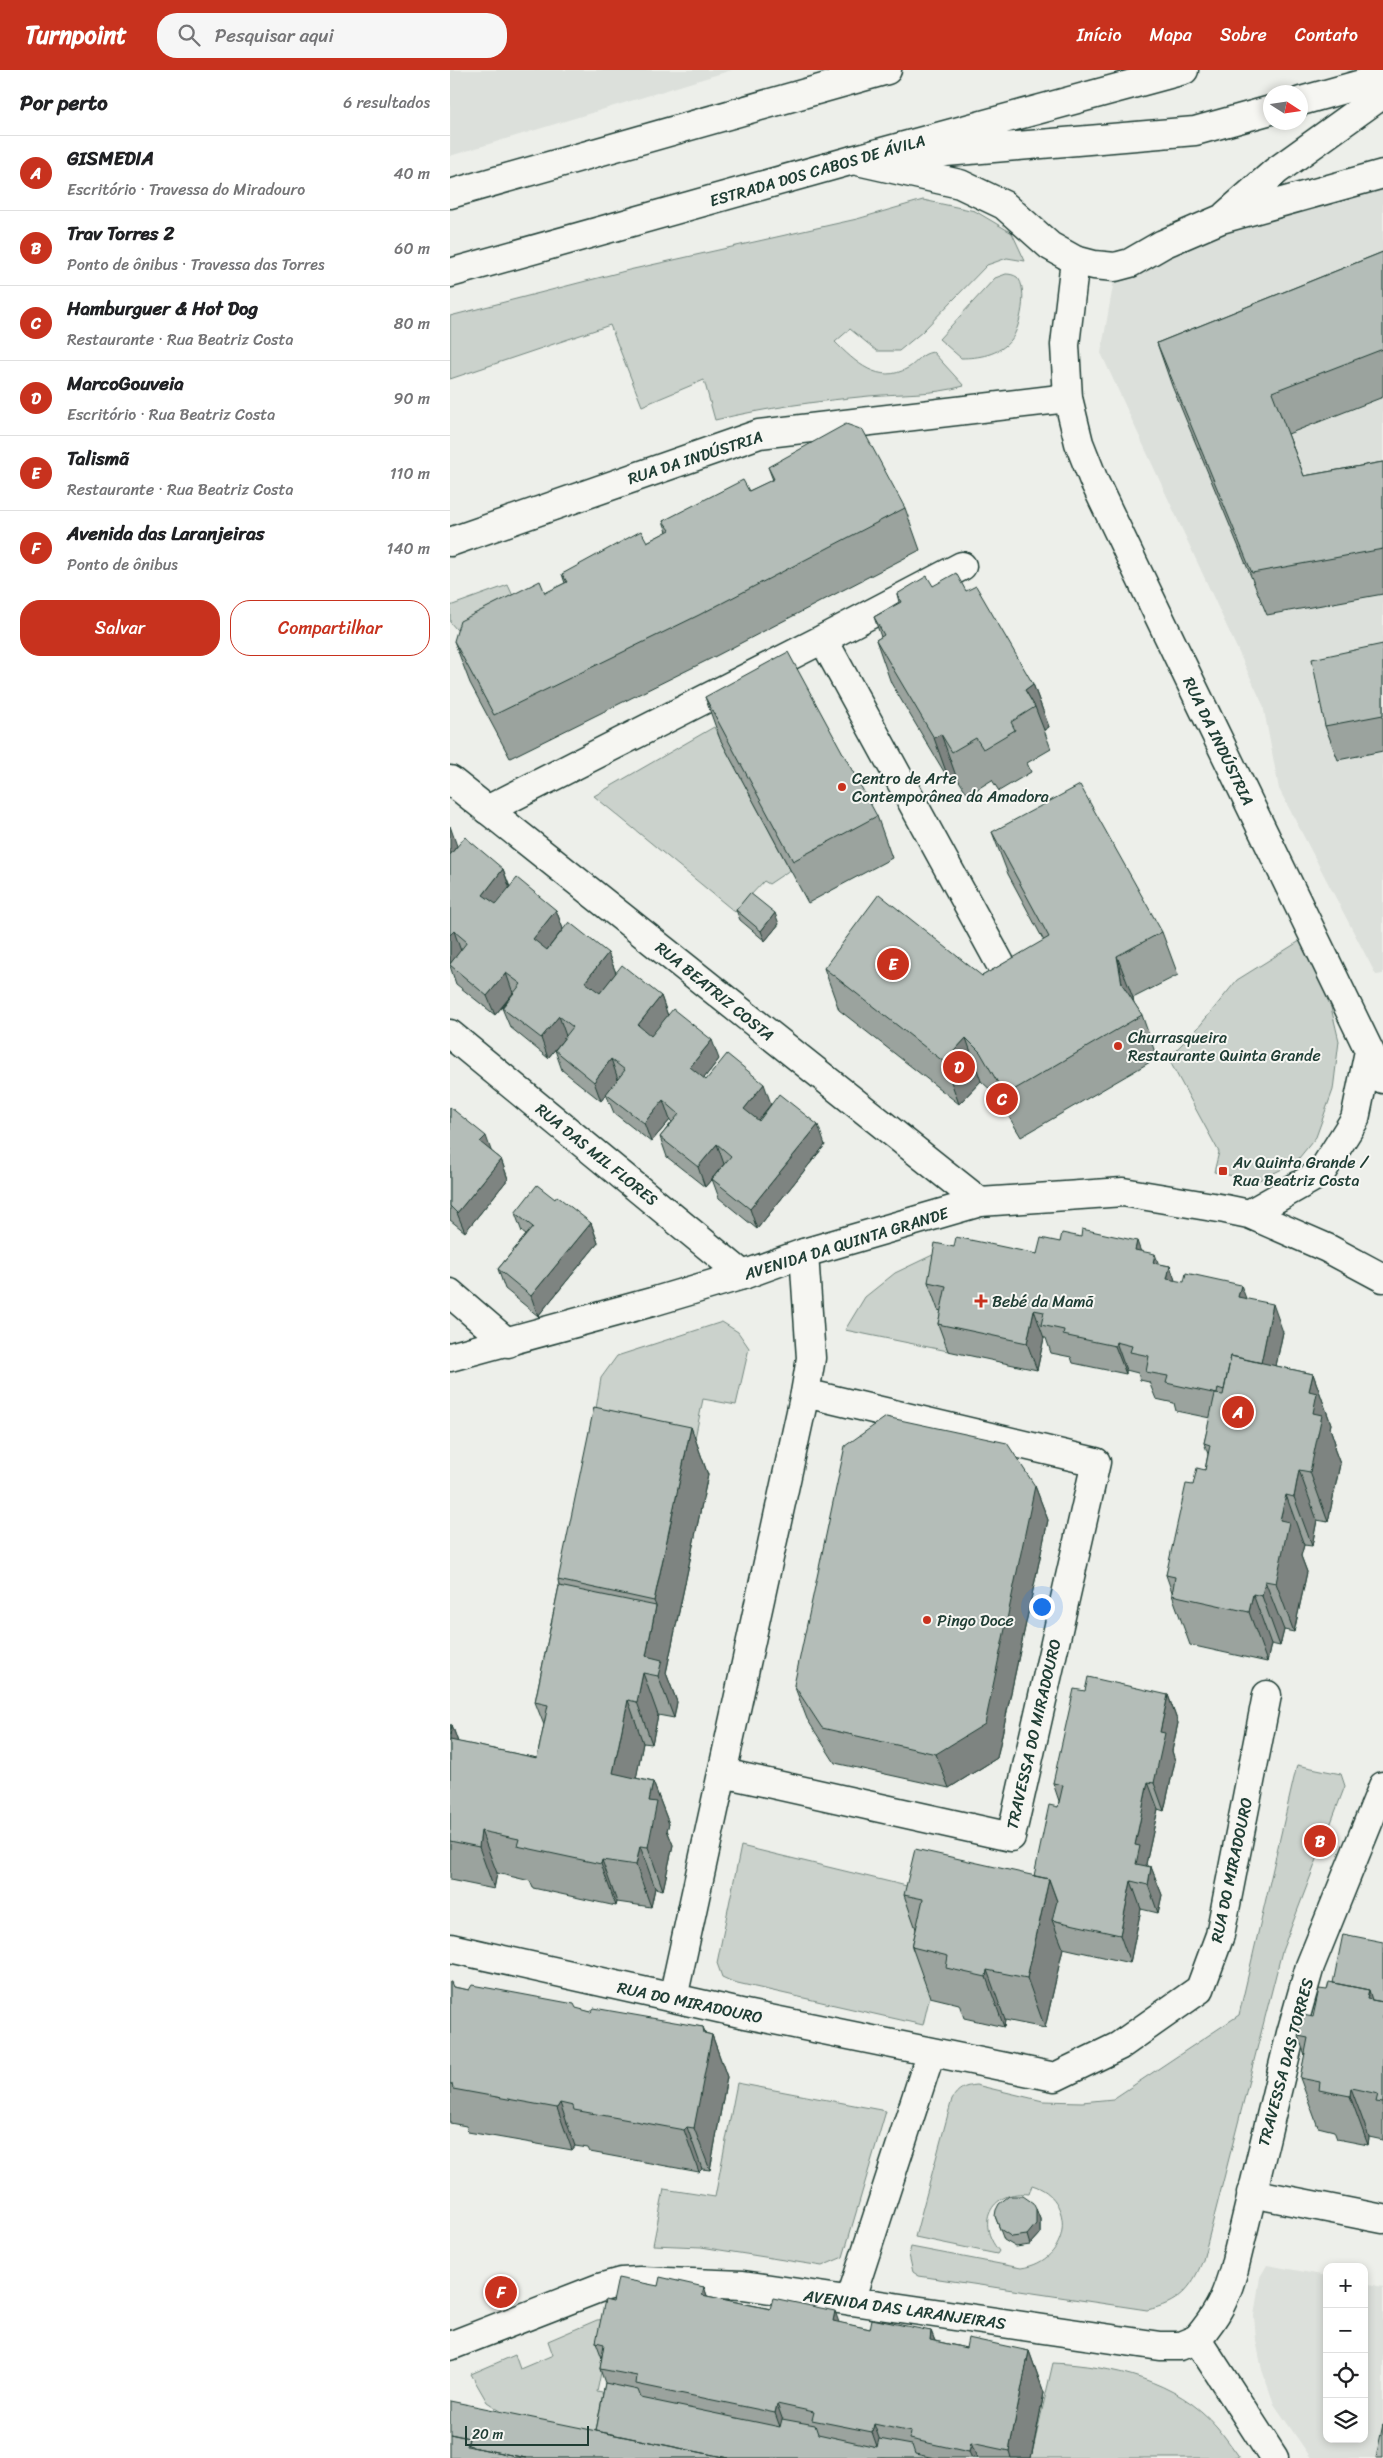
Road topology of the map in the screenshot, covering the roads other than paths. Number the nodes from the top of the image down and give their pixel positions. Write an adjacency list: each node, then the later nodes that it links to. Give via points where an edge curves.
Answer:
1 (824, 70): 5 (main road)
2 (887, 70): 5 (main road)
3 (1184, 70): 9 (main road, ESTRADA DOS CABOS DE ÁVILA)
4 (1383, 78): 7 (main road)
5 (800, 94): 11 (main road)
6 (1383, 94): 12 (main road, via 1276,171)
7 (1308, 99)
8 (1263, 112): 9 (main road, via 1195,131)
9 (853, 160): 13 (main road, via 960,184 1004,205 1050,246); 14 (main road, ESTRADA DOS CABOS DE ÁVILA)
10 (1383, 174): 12 (main road)
11 (450, 194)
12 (1221, 219): 13 (main road, via 1163,244 1130,263 1115,267)
13 (1074, 260): 15 (main road, RUA DA INDÚSTRIA, via 1065,345)
14 (450, 273)
15 (1068, 398): 16 (main road, RUA DA INDÚSTRIA, via 759,434); 23 (main road, RUA DA INDÚSTRIA, via 1079,443 1094,481)
16 (450, 542)
17 (962, 566): 18 (main road)
18 (823, 639): 20 (main road); 21 (main road)
19 (450, 780): 20 (main road, RUA BEATRIZ COSTA)
20 (487, 810): 25 (main road, RUA BEATRIZ COSTA)
21 (1008, 976)
22 (450, 1034): 28 (main road, RUA DAS MIL FLORES)
23 (1369, 1051): 24 (main road, RUA DA INDÚSTRIA); 26 (main road, via 1355,1120 1320,1174)
24 (1383, 1079)
25 (980, 1202): 26 (main road, AVENIDA DA QUINTA GRANDE, via 1123,1192); 27 (main road, AVENIDA DA QUINTA GRANDE)
26 (1249, 1214): 29 (main road, AVENIDA DA QUINTA GRANDE, via 1327,1248)
27 (804, 1253): 28 (main road, AVENIDA DA QUINTA GRANDE); 33 (main road, via 811,1358)
28 (744, 1275): 31 (main road, AVENIDA DA QUINTA GRANDE)
29 (1383, 1278)
30 (450, 1292): 31 (main road)
31 (508, 1343): 32 (main road, AVENIDA DA QUINTA GRANDE)
32 (450, 1357)
33 (805, 1393): 35 (main road); 35 (main road, TRAVESSA DO MIRADOURO, via 1096,1462 1011,1837)
34 (1267, 1695): 39 (main road, RUA DO MIRADOURO, via 1220,1935 1200,1989 1119,2046 1055,2077)
35 (723, 1773): 38 (main road)
36 (1383, 1786): 40 (main road, TRAVESSA DAS TORRES, via 1310,1966)
37 (450, 1948): 38 (main road, RUA DO MIRADOURO)
38 (673, 1998): 39 (main road, RUA DO MIRADOURO)
39 (931, 2052): 42 (main road)
40 (1251, 2193): 41 (main road); 43 (main road, TRAVESSA DAS TORRES, via 1226,2296 1217,2315)
41 (1383, 2219)
42 (850, 2300): 43 (main road, AVENIDA DAS LARANJEIRAS, via 1160,2346 1180,2346); 44 (main road, AVENIDA DAS LARANJEIRAS, via 743,2285 621,2282)
43 (1197, 2339): 45 (main road)
44 (450, 2346)
45 (1274, 2458)

